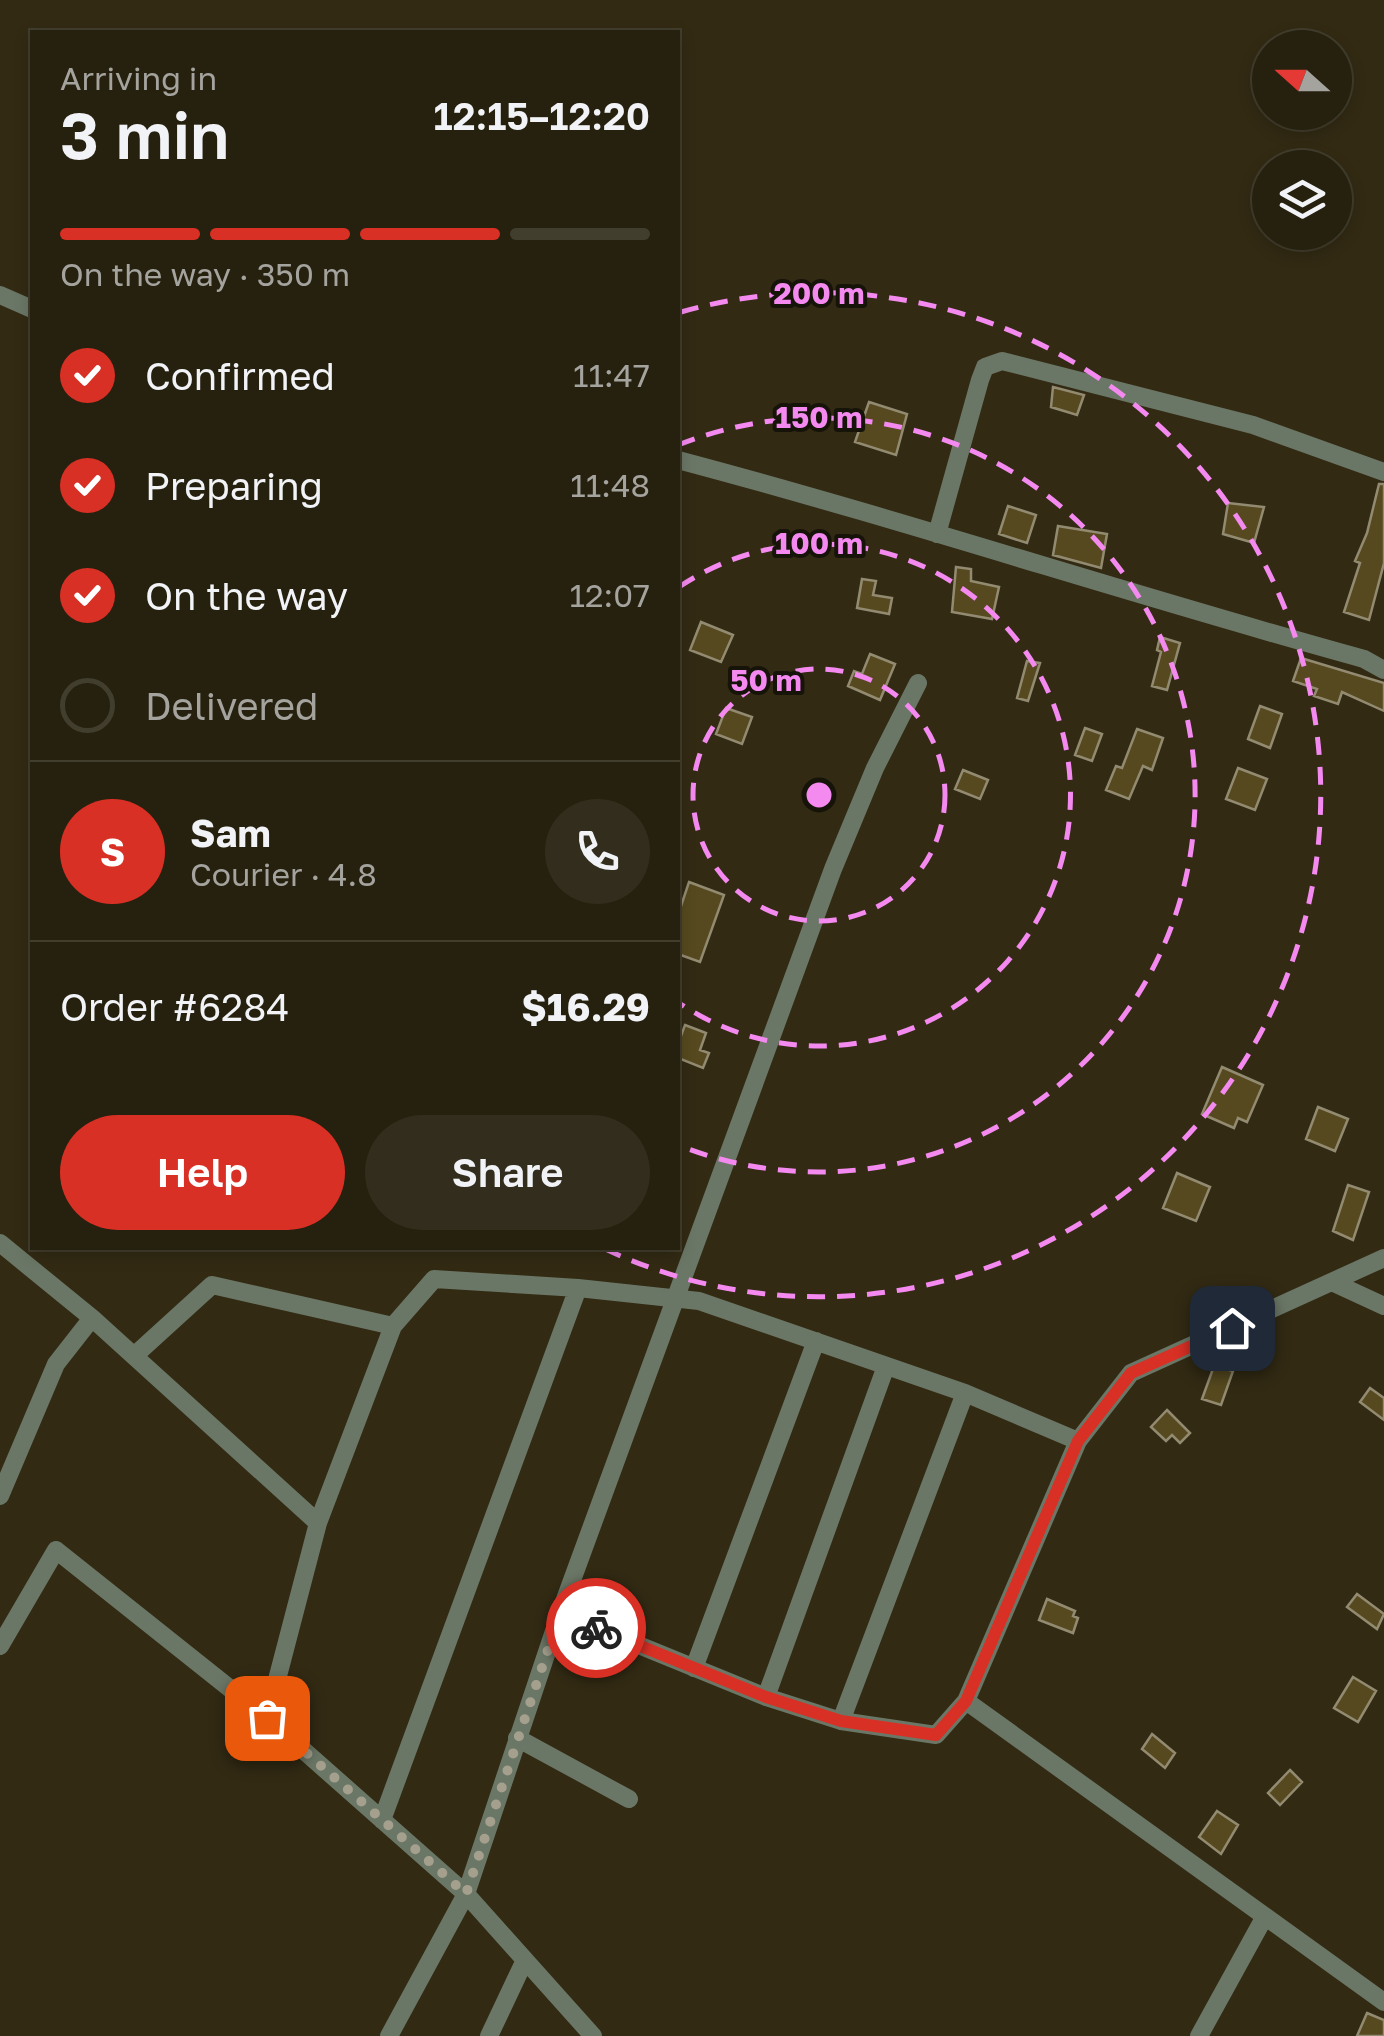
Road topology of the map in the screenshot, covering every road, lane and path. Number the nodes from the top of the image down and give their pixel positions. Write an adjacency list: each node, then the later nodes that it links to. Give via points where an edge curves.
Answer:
1 (0, 295): 2 (street)
2 (30, 308)
3 (680, 461): 5 (street)
4 (1384, 472): 5 (street, via 1253,426 1002,361 985,367 980,380)
5 (937, 534): 6 (street)
6 (1384, 670)
7 (918, 683): 12 (street, via 833,870)
8 (0, 1244): 14 (street)
9 (1384, 1258): 10 (street)
10 (1332, 1282): 13 (street); 20 (street, via 1131,1373)
11 (578, 1288): 12 (street); 15 (street, via 434,1278); 32 (street)
12 (673, 1298): 16 (street); 23 (street)
13 (1384, 1306)
14 (92, 1318): 17 (street); 21 (street, via 56,1364)
15 (393, 1326): 17 (street, via 212,1285); 22 (street)
16 (816, 1341): 18 (street); 25 (street)
17 (134, 1356): 22 (street)
18 (886, 1366): 19 (street); 26 (street)
19 (965, 1393): 20 (street); 29 (street)
20 (1078, 1441): 27 (street)
21 (0, 1496)
22 (318, 1523): 28 (street)
23 (560, 1614): 25 (street); 30 (street)
24 (0, 1646): 28 (street, via 56,1550)
25 (694, 1668): 26 (street)
26 (766, 1697): 29 (street)
27 (966, 1701): 29 (street, via 936,1735); 34 (street)
28 (267, 1718): 32 (street)
29 (841, 1721)
30 (517, 1738): 31 (street); 33 (street)
31 (629, 1799)
32 (382, 1820): 33 (street)
33 (466, 1894): 35 (street); 37 (street)
34 (1264, 1918): 36 (street); 40 (street)
35 (524, 1962): 38 (street); 39 (street)
36 (1384, 2002)
37 (390, 2036)
38 (489, 2036)
39 (593, 2036)
40 (1199, 2036)

